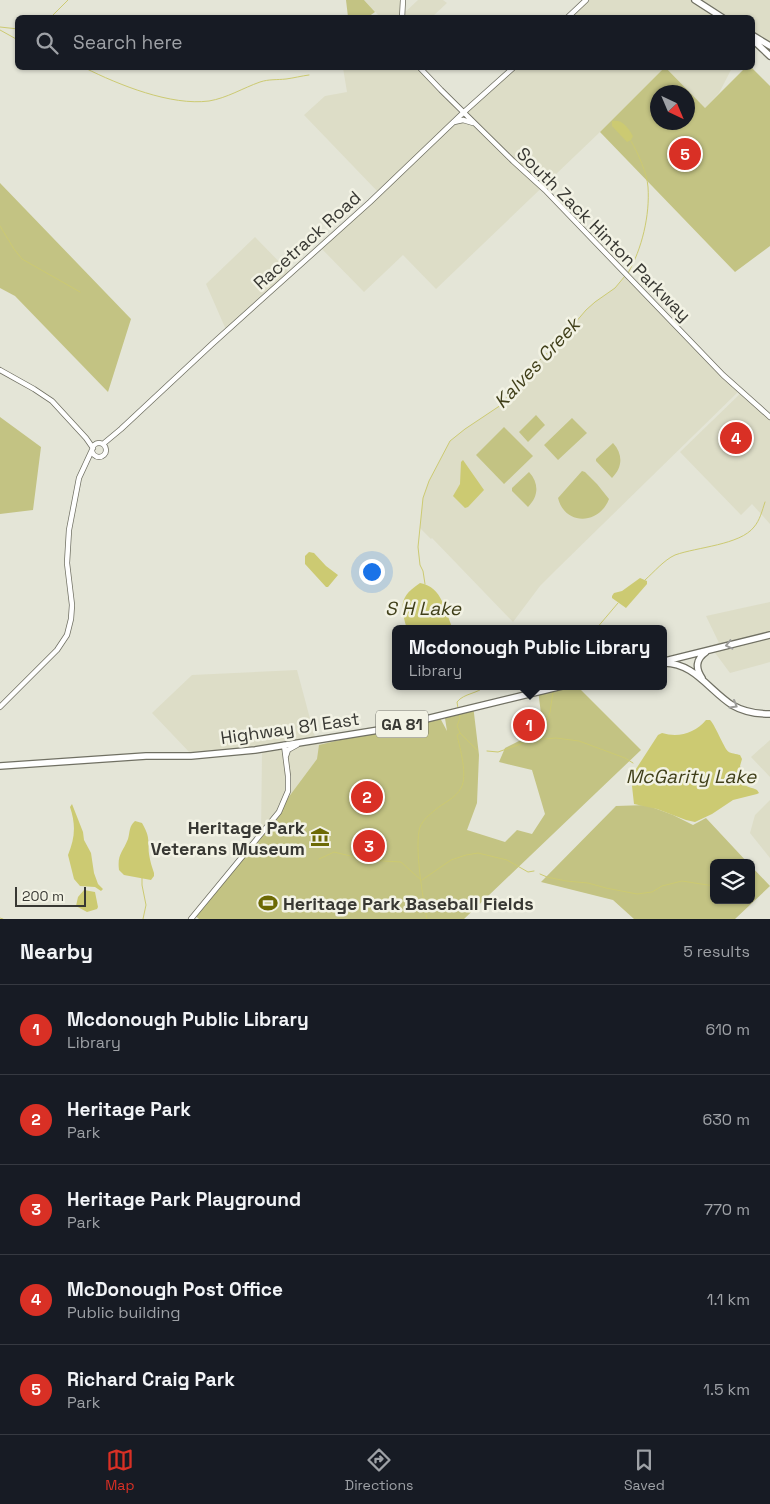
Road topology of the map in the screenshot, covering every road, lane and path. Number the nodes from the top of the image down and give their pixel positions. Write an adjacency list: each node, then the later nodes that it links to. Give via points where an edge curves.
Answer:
1 (403, 0): 4 (street)
2 (586, 0): 5 (street)
3 (695, 0): 6 (main road)
4 (402, 15)
5 (570, 15)
6 (718, 15)
7 (755, 37): 9 (main road)
8 (755, 42): 10 (main road)
9 (770, 46)
10 (770, 56)
11 (422, 70): 13 (street, South Zack Hinton Parkway)
12 (511, 70): 16 (street, Racetrack Road)
13 (430, 78): 14 (street); 15 (street, South Zack Hinton Parkway)
14 (433, 88)
15 (448, 96): 17 (street, South Zack Hinton Parkway); 18 (street, via 457,110)
16 (474, 103): 17 (street, Racetrack Road); 20 (street, via 470,113)
17 (464, 112): 18 (street, Racetrack Road); 20 (street, South Zack Hinton Parkway)
18 (456, 119): 19 (street, Racetrack Road)
19 (451, 124): 20 (street, via 463,120); 24 (street, Racetrack Road, via 370,202)
20 (476, 124): 22 (street, South Zack Hinton Parkway, via 545,190 723,374)
21 (0, 370): 23 (street, via 52,402)
22 (770, 417)
23 (86, 438): 24 (street); 25 (street)
24 (102, 445): 25 (street, via 95,444); 26 (street, via 104,455)
25 (92, 449): 26 (street); 27 (street)
26 (98, 456): 27 (street, via 90,461)
27 (78, 482): 34 (street, via 68,543 70,626 61,646)
28 (770, 635): 29 (main road, one-way to 29)
29 (710, 649): 30 (main road); 32 (main road, via 698,662 698,671)
30 (667, 661)
31 (667, 662): 32 (main road, via 683,666)
32 (704, 681): 35 (main road, one-way to 35, via 739,708)
33 (545, 690): 36 (main road, Highway 81 East / GA 81, via 385,728)
34 (0, 705)
35 (770, 714)
36 (301, 743): 37 (main road, Highway 81 East / GA 81); 39 (street, via 288,750)
37 (284, 745): 38 (main road, Highway 81 East / GA 81); 39 (street)
38 (270, 748): 39 (street, via 279,750); 40 (main road, Highway 81 East / GA 81)
39 (286, 758): 41 (street, via 288,791 279,812)
40 (0, 767)
41 (191, 919)

